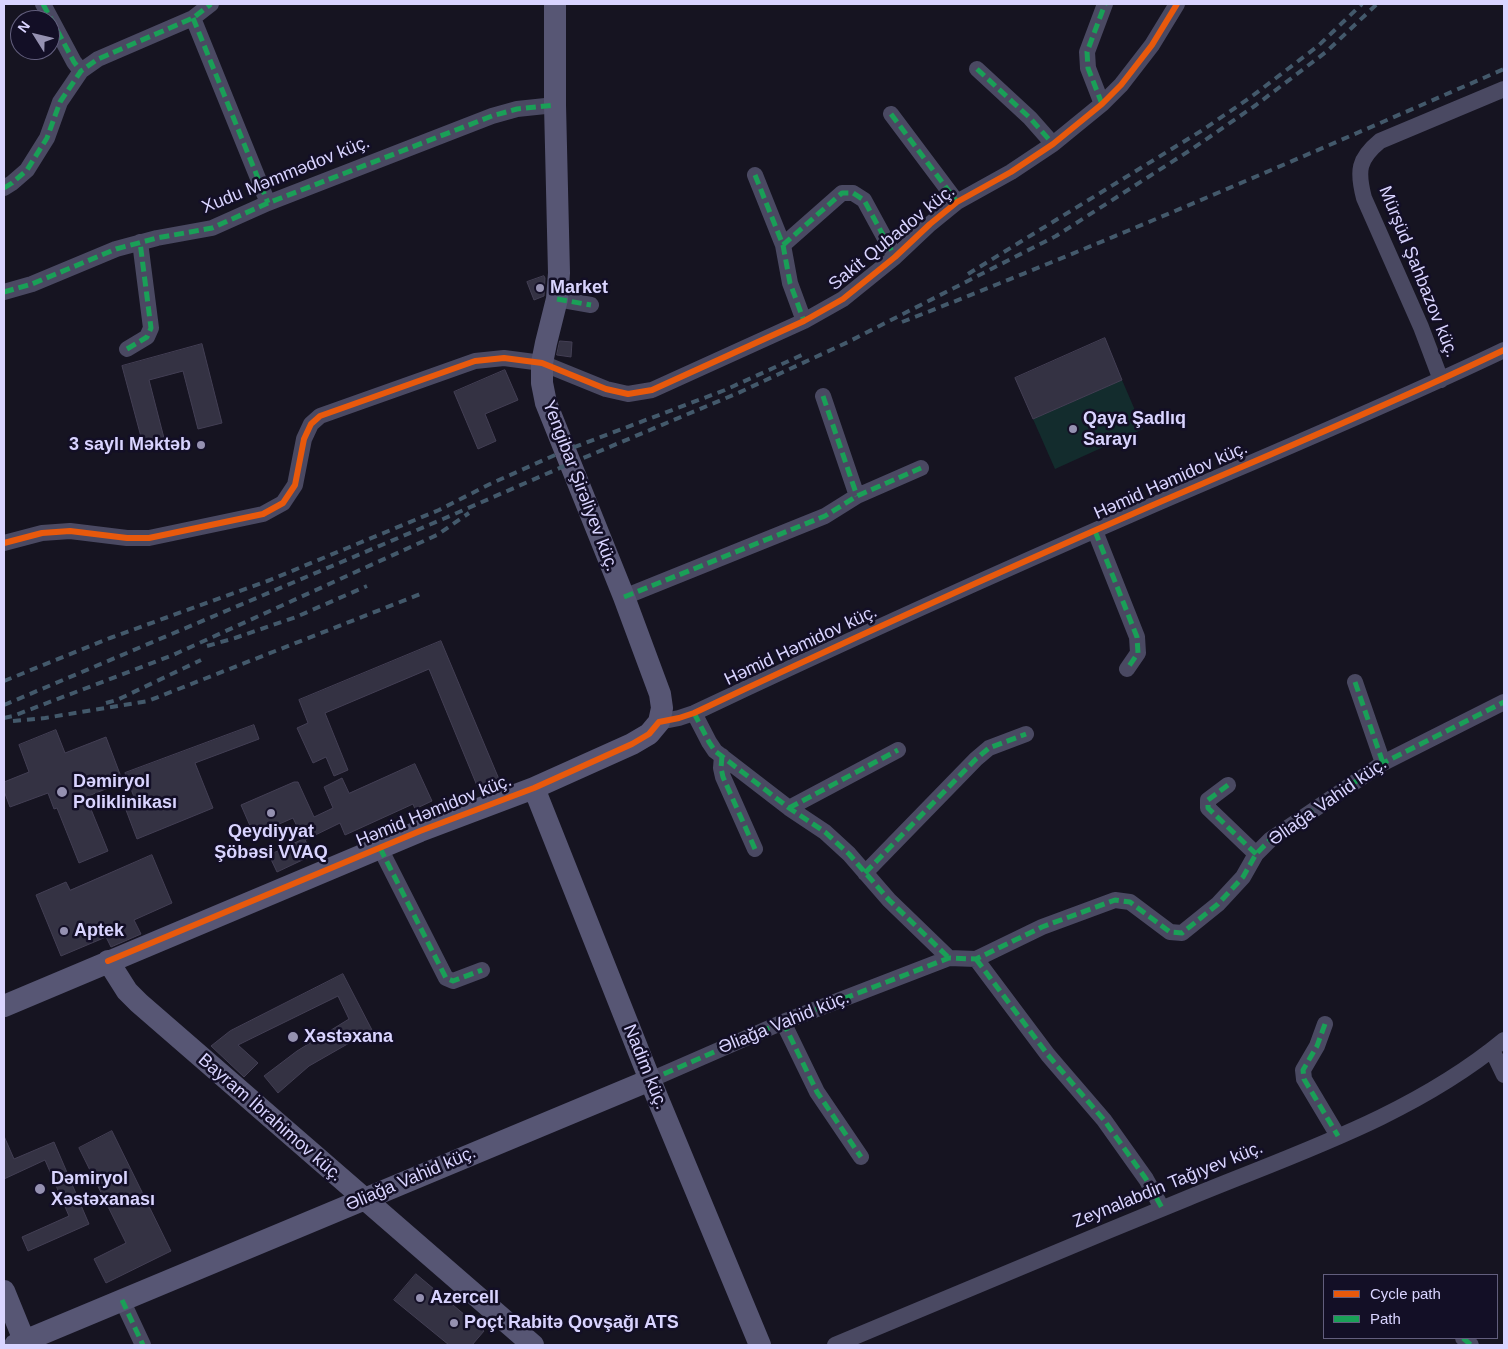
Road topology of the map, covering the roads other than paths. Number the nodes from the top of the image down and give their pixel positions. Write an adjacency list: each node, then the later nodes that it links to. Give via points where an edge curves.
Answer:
1 (43, 4): 8 (street)
2 (211, 4): 6 (street)
3 (555, 4): 11 (street, Yengibar Şirəliyev küç.)
4 (1105, 4): 10 (street, via 1087,52 1088,68)
5 (1177, 4): 10 (street, Sakit Qubadov küç., via 1152,46)
6 (193, 18): 8 (street, via 98,59); 17 (street)
7 (977, 69): 13 (street)
8 (81, 71): 15 (street, via 60,102 46,138 27,170)
9 (1504, 89): 28 (street, Mürşüd Şahbazov küç., via 1380,141 1362,160 1359,179 1364,198)
10 (1102, 104): 13 (street, Sakit Qubadov küç.)
11 (555, 105): 17 (street, Xudu Məmmədov küç., via 517,109 492,116); 22 (street, Yengibar Şirəliyev küç.)
12 (891, 114): 16 (street)
13 (1053, 144): 16 (street, Sakit Qubadov küç.)
14 (755, 175): 19 (street)
15 (4, 188)
16 (957, 202): 20 (street, Sakit Qubadov küç.)
17 (268, 203): 18 (street, Xudu Məmmədov küç., via 212,228)
18 (140, 242): 21 (street, Xudu Məmmədov küç.); 25 (street, via 151,328 147,337)
19 (783, 245): 20 (street, via 842,193 853,193 864,200); 24 (street, via 790,282)
20 (895, 257): 24 (street, Sakit Qubadov küç., via 843,299)
21 (4, 292)
22 (557, 299): 23 (street); 27 (street, Yengibar Şirəliyev küç.)
23 (591, 305)
24 (804, 321): 27 (street, Sakit Qubadov küç., via 652,390 628,394 606,389)
25 (127, 348)
26 (1504, 350): 28 (street, Həmid Həmidov küç.)
27 (542, 363): 33 (street, Sakit Qubadov küç., via 504,358 475,361 320,416 311,424 304,439 295,485 283,503 263,514 149,538 70,531 42,533); 34 (street, Yengibar Şirəliyev küç., via 546,403)
28 (1441, 380): 32 (street, Həmid Həmidov küç.)
29 (823, 396): 31 (street)
30 (922, 468): 31 (street)
31 (857, 496): 34 (street, via 825,516)
32 (1095, 530): 35 (street, via 1137,637 1138,653); 38 (street, Həmid Həmidov küç.)
33 (4, 543)
34 (624, 597): 39 (street, Yengibar Şirəliyev küç., via 660,694)
35 (1127, 669)
36 (1355, 682): 43 (street)
37 (1504, 702): 43 (street, Əliağa Vahid küç.)
38 (694, 712): 39 (street, Həmid Həmidov küç.); 42 (street, via 709,742)
39 (659, 722): 45 (street, Həmid Həmidov küç., via 649,734 632,744)
40 (1026, 734): 50 (street, via 989,748 976,759)
41 (898, 750): 46 (street)
42 (722, 756): 46 (street); 48 (street, via 723,777)
43 (1383, 762): 49 (street, Əliağa Vahid küç., via 1271,838)
44 (1228, 785): 49 (street, via 1208,800 1208,808)
45 (534, 788): 47 (street, Həmid Həmidov küç.); 60 (street, Nadim küç.)
46 (789, 808): 50 (street, via 825,832)
47 (380, 848): 53 (street, Həmid Həmidov küç.); 54 (street, via 446,978 453,981)
48 (755, 849)
49 (1256, 854): 52 (street, Əliağa Vahid küç., via 1243,877 1218,904 1182,933 1170,932 1130,902 1115,900 1042,927)
50 (865, 873): 51 (street)
51 (949, 958): 52 (street, Əliağa Vahid küç.); 56 (street, Əliağa Vahid küç.)
52 (976, 959): 64 (street, via 1048,1055 1104,1120 1146,1179)
53 (108, 961): 55 (street, Həmid Həmidov küç.); 63 (street, Bayram İbrahimov küç., via 127,991 139,1003)
54 (482, 970)
55 (4, 1006)
56 (783, 1022): 60 (street, Əliağa Vahid küç.); 62 (street, via 817,1092)
57 (1325, 1024): 61 (street, via 1303,1070 1304,1079)
58 (1498, 1045): 59 (street); 61 (street, Zeynalabdin Tağıyev küç., via 1412,1102)
59 (1504, 1075)
60 (650, 1080): 63 (street, Əliağa Vahid küç.); 70 (street, Nadim küç.)
61 (1338, 1136): 64 (street, Zeynalabdin Tağıyev küç.)
62 (861, 1157)
63 (363, 1199): 66 (street, Əliağa Vahid küç.); 69 (street, Bayram İbrahimov küç.)
64 (1162, 1208): 71 (street, Zeynalabdin Tağıyev küç.)
65 (4, 1291): 67 (street)
66 (122, 1300): 67 (street, Əliağa Vahid küç.); 68 (street)
67 (22, 1344)
68 (143, 1345)
69 (533, 1345)
70 (760, 1345)
71 (836, 1345)

